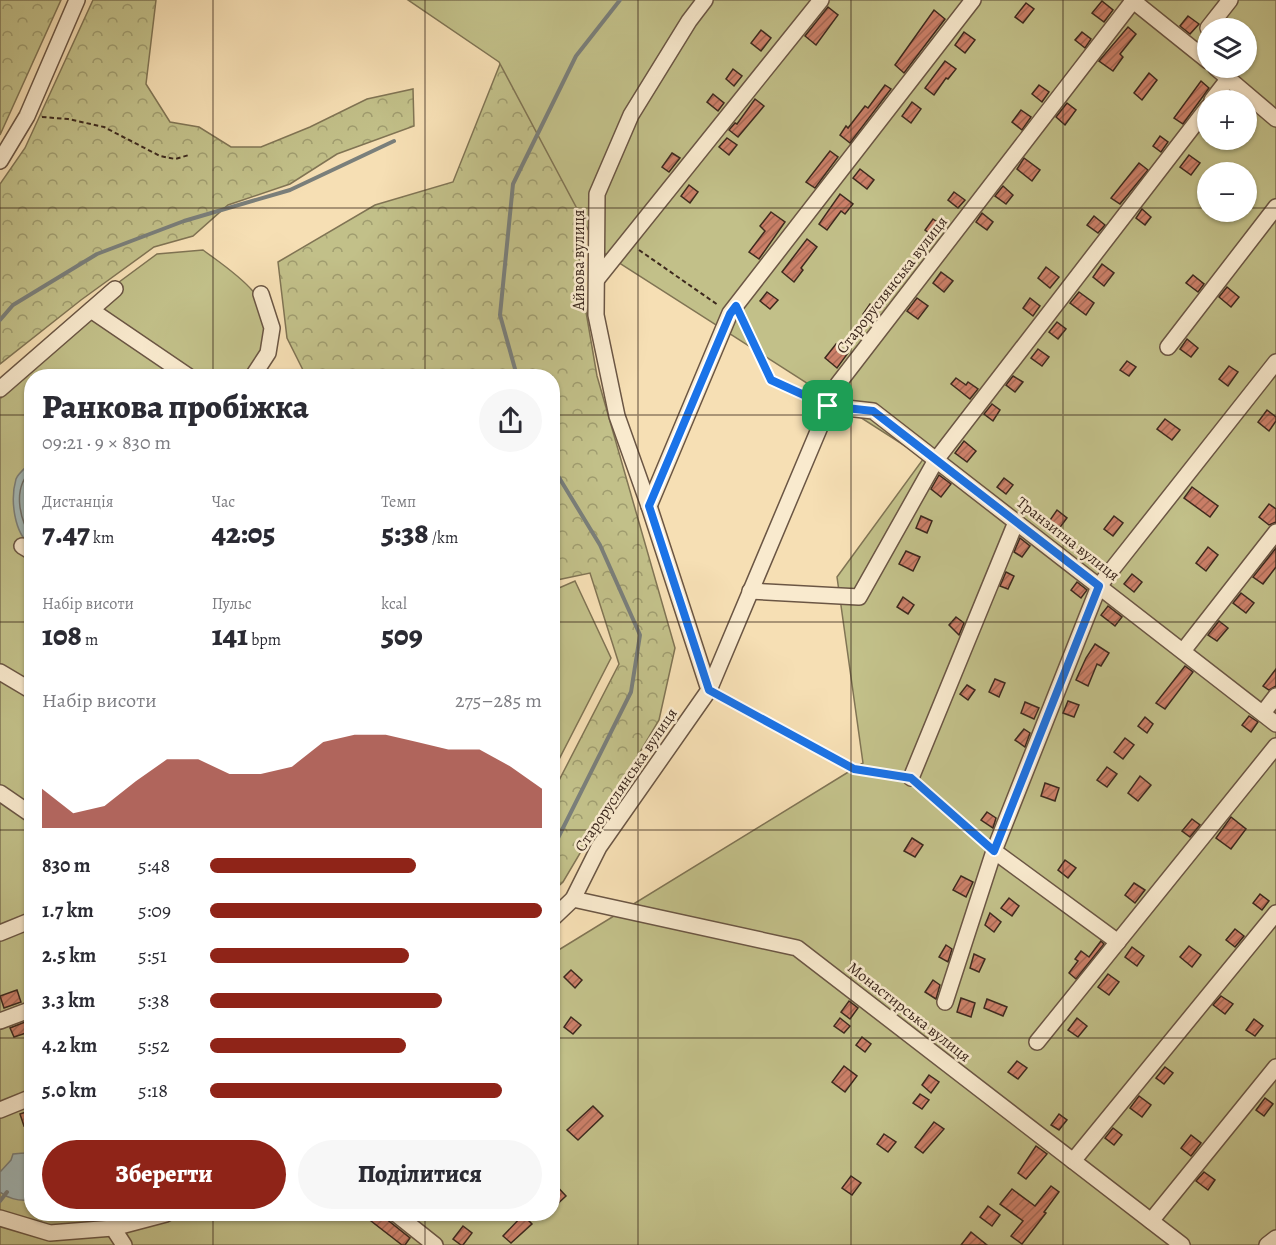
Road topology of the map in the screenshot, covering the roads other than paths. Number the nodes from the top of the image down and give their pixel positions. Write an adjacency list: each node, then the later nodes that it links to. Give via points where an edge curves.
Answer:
1 (77, 0): 15 (street, via 27,116)
2 (705, 0): 17 (street, Айвова вулиця, via 632,115 597,194)
3 (820, 0): 17 (street)
4 (973, 0): 28 (street, via 733,310)
5 (1132, 0): 9 (street); 26 (street, Староруслянська вулиця, via 838,384)
6 (1230, 0): 7 (street)
7 (1216, 18)
8 (1197, 42): 9 (street)
9 (1192, 48): 10 (street)
10 (1197, 52)
11 (1229, 78): 12 (street); 13 (street)
12 (1220, 90)
13 (1276, 119)
14 (1197, 121): 27 (street)
15 (0, 161)
16 (1276, 207): 21 (street)
17 (597, 279): 28 (street, Айвова вулиця, via 596,315 617,416)
18 (115, 289): 20 (street)
19 (261, 294): 24 (street, via 272,328 267,353)
20 (91, 310): 23 (street); 25 (street)
21 (1168, 347)
22 (1276, 362): 31 (street)
23 (178, 369)
24 (257, 369)
25 (0, 389)
26 (828, 406): 27 (street, Транзитна вулиця, via 873,411); 32 (street, Староруслянська вулиця)
27 (936, 460): 29 (street, Транзитна вулиця); 32 (street, via 859,597)
28 (649, 506): 36 (street)
29 (1016, 522): 31 (street, Транзитна вулиця); 41 (street)
30 (1276, 532): 33 (street)
31 (1099, 586): 33 (street, Транзитна вулиця); 44 (street)
32 (750, 591): 36 (street, Староруслянська вулиця)
33 (1183, 651): 38 (street, Транзитна вулиця)
34 (0, 672): 35 (street)
35 (24, 686)
36 (709, 690): 45 (street, Староруслянська вулиця, via 599,847)
37 (1276, 696): 38 (street)
38 (1263, 713): 39 (street, Транзитна вулиця)
39 (1276, 724)
40 (1276, 746): 50 (street)
41 (911, 778)
42 (0, 793): 43 (street)
43 (24, 810)
44 (994, 851): 50 (street); 51 (street)
45 (573, 899): 46 (street, Староруслянська вулиця); 58 (street, Монастирська вулиця, via 797,948)
46 (560, 911)
47 (1276, 913): 58 (street)
48 (24, 923): 49 (street)
49 (0, 933)
50 (1118, 942): 54 (street)
51 (945, 1002)
52 (24, 1011): 53 (street)
53 (0, 1021)
54 (1037, 1042)
55 (1276, 1067): 62 (street)
56 (24, 1100): 57 (street)
57 (0, 1110)
58 (1073, 1161): 62 (street, Монастирська вулиця)
59 (0, 1218): 63 (street, via 51,1233)
60 (140, 1221): 63 (street)
61 (405, 1221): 66 (street)
62 (1151, 1221): 67 (street, Монастирська вулиця)
63 (113, 1228): 65 (street)
64 (1276, 1238): 68 (street)
65 (124, 1245)
66 (435, 1245)
67 (1182, 1245)
68 (1268, 1245)

